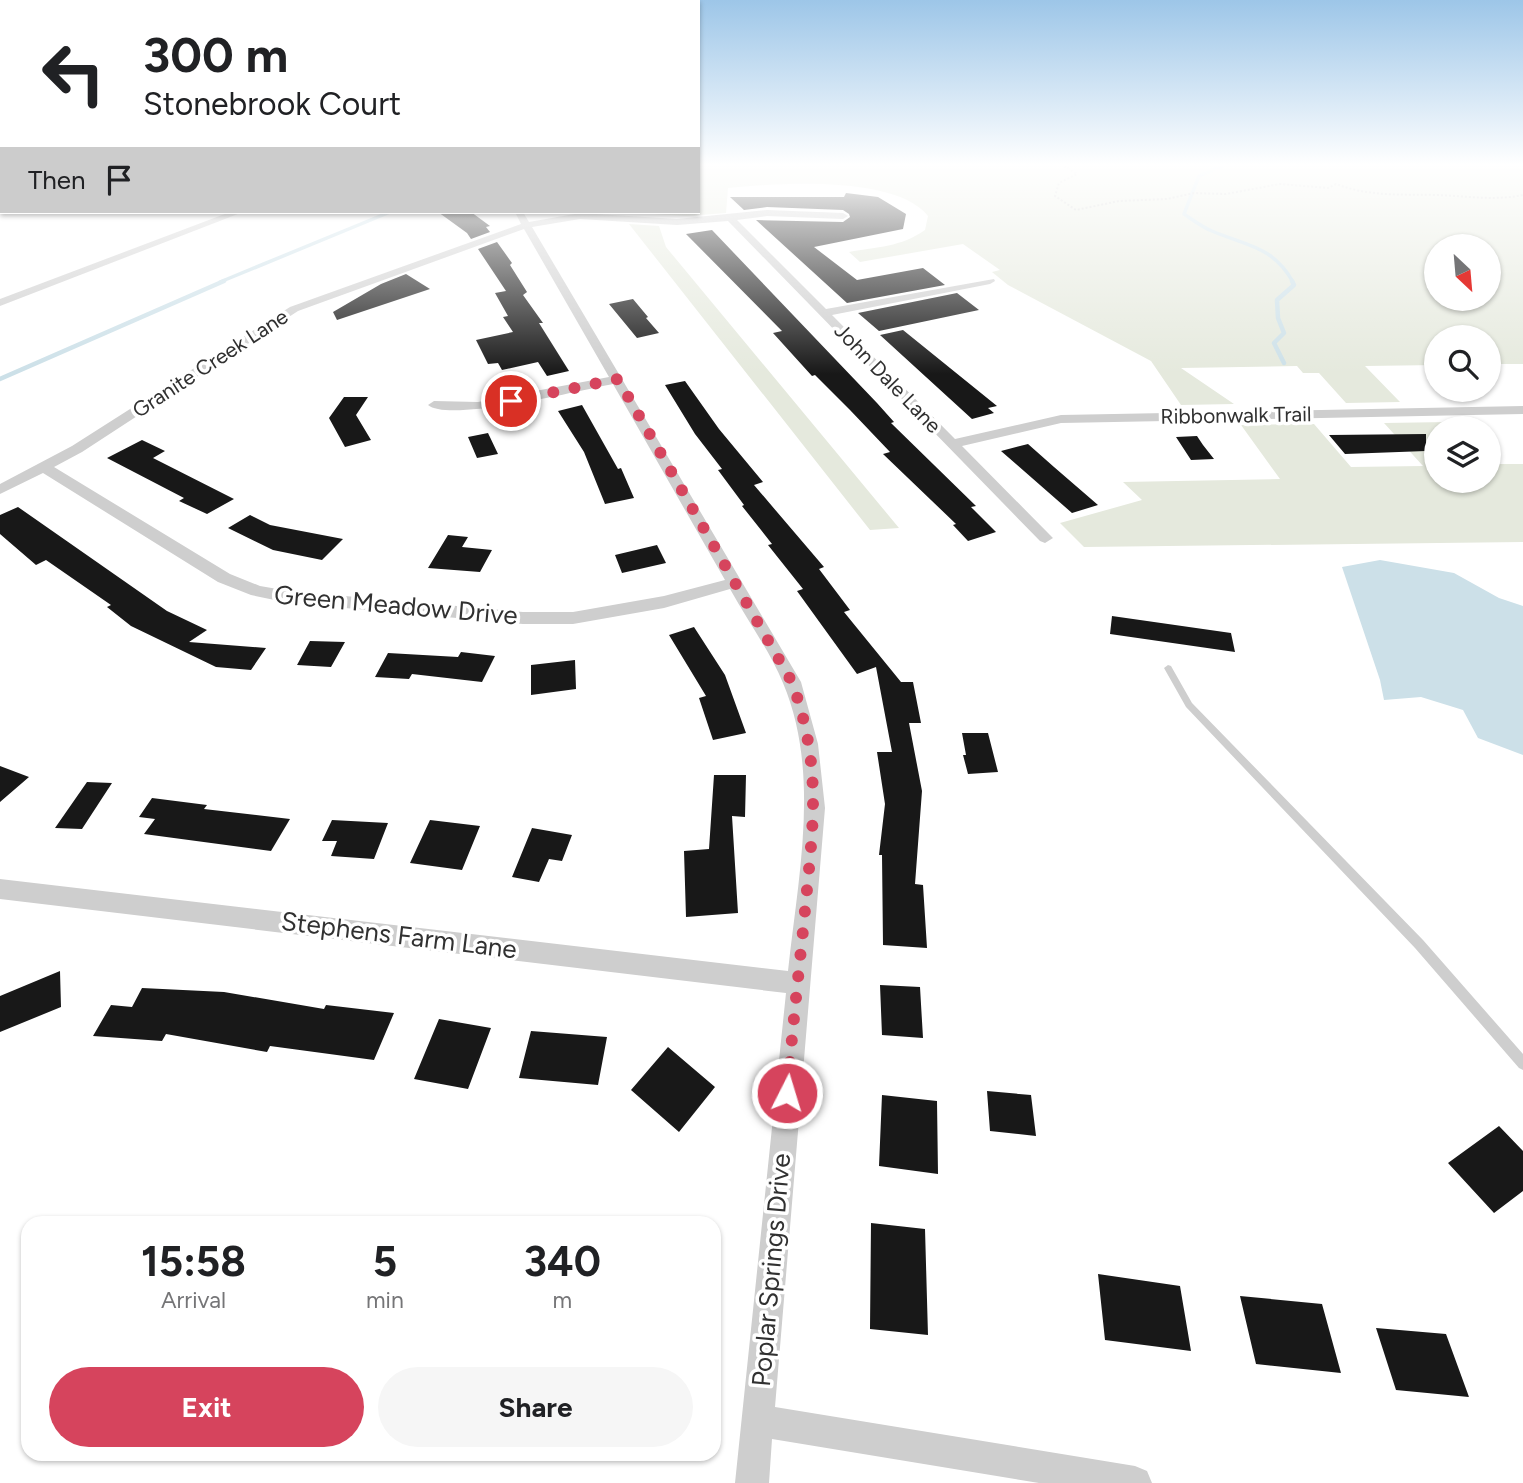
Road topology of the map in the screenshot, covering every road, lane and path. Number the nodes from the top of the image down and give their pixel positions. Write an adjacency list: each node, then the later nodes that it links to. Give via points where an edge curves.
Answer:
1 (177, 235): 8 (street)
2 (480, 235): 14 (street, Granite Creek Lane, via 294,309)
3 (533, 235): 10 (street, Poplar Springs Drive)
4 (747, 235): 9 (street, John Dale Lane)
5 (990, 281): 6 (street)
6 (974, 284): 7 (street); 9 (street)
7 (988, 295)
8 (0, 303)
9 (824, 313): 13 (street, John Dale Lane)
10 (618, 379): 11 (street, via 478,406); 17 (street, Poplar Springs Drive)
11 (435, 405)
12 (1523, 411): 13 (street, Ribbonwalk Trail, via 1061,419)
13 (952, 444): 16 (street, John Dale Lane)
14 (45, 468): 15 (street, Granite Creek Lane); 17 (street, Green Meadow Drive, via 224,579 289,597 573,618 642,607)
15 (0, 490)
16 (1045, 538)
17 (734, 583): 20 (street, Poplar Springs Drive, via 792,682 813,760 815,808)
18 (1168, 668): 21 (lane, via 1189,705 1419,944)
19 (0, 889): 20 (street, Stephens Farm Lane)
20 (797, 983): 22 (street, Poplar Springs Drive)
21 (1523, 1065)
22 (757, 1421): 23 (street, Poplar Springs Drive); 24 (street)
23 (752, 1483)
24 (1135, 1483)

